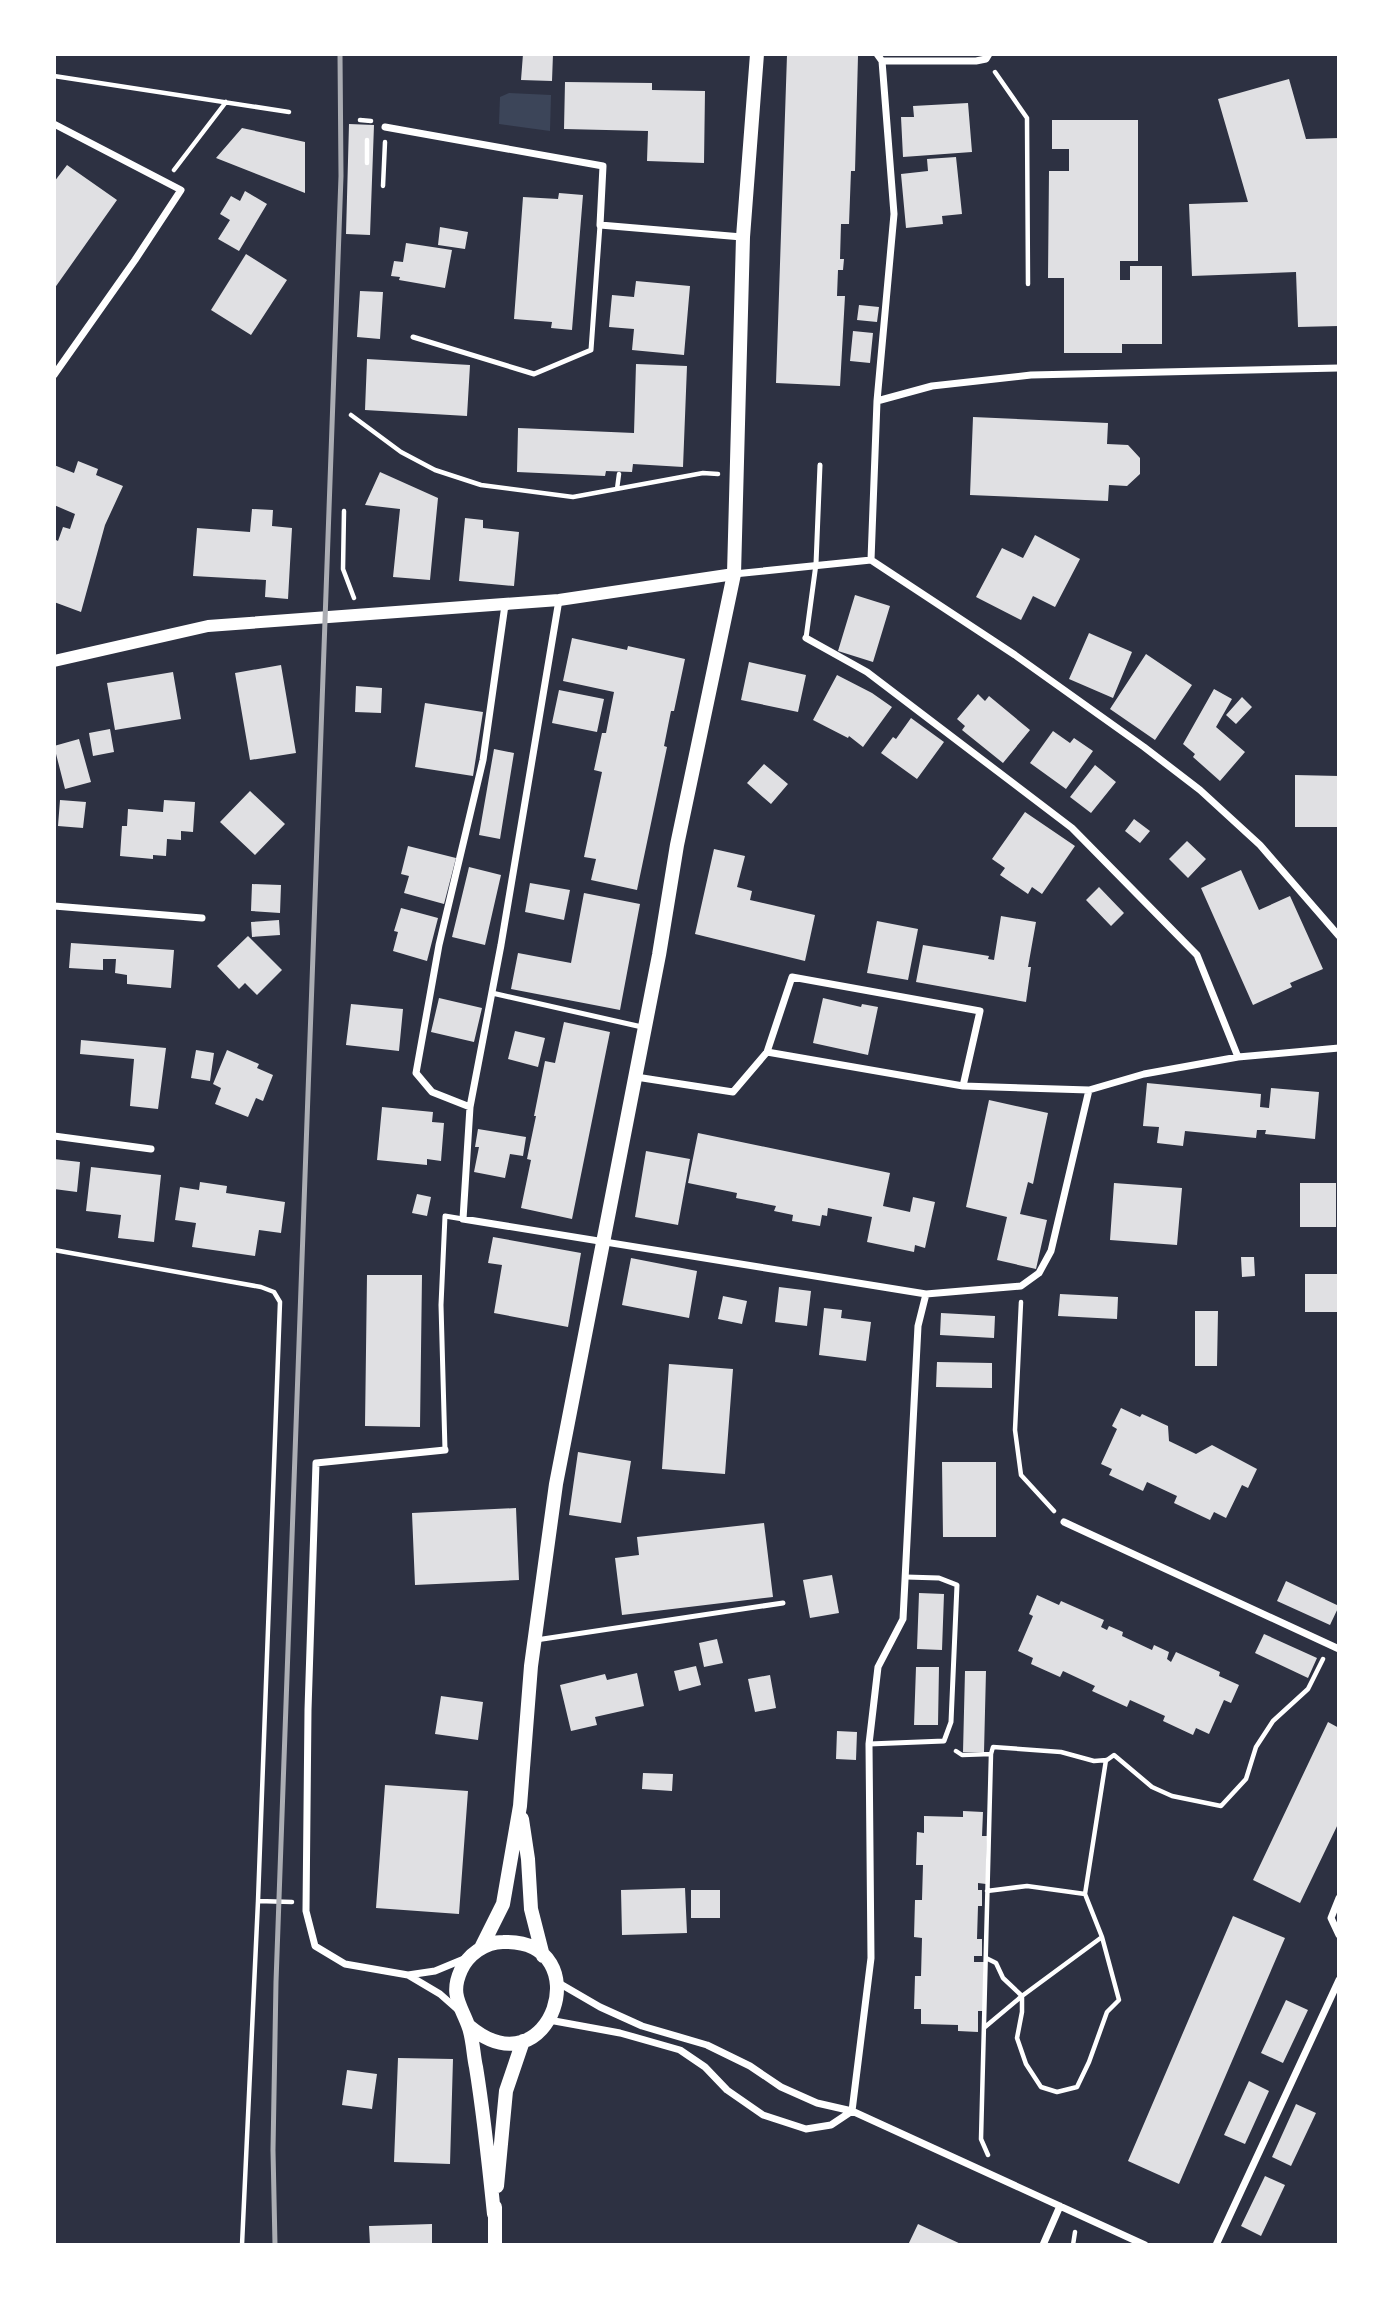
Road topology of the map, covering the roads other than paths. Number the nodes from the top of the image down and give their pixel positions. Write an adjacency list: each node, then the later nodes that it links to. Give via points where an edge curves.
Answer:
1 (757, 54): 7 (main road)
2 (987, 57): 3 (street, via 976,61)
3 (879, 58): 11 (street, via 894,214)
4 (54, 124): 10 (street, via 181,190)
5 (385, 127): 6 (street, via 603,166)
6 (600, 225): 7 (street); 8 (lane, via 591,350 534,374)
7 (743, 237): 15 (main road)
8 (413, 337)
9 (1339, 368): 11 (street, via 1031,375 932,386)
10 (54, 375)
11 (877, 401): 13 (street)
12 (820, 465): 14 (lane)
13 (871, 560): 14 (street); 22 (street, via 1015,655 1200,790 1261,845)
14 (816, 564): 15 (street); 18 (lane)
15 (734, 575): 16 (street); 24 (main road, via 677,845)
16 (559, 600): 17 (street); 23 (street)
17 (505, 604): 19 (street, via 208,626); 31 (street, via 484,760 439,945 416,1073 432,1092)
18 (806, 638): 27 (street, via 867,672 1072,828 1197,955)
19 (54, 661)
20 (54, 906): 21 (street)
21 (202, 918)
22 (1339, 936)
23 (492, 993): 24 (lane); 31 (street)
24 (645, 1027): 28 (main road)
25 (1339, 1048): 27 (street)
26 (767, 1052): 28 (street, via 733,1092); 29 (street); 29 (street, via 792,977 980,1011)
27 (1238, 1057): 30 (street, via 1144,1074)
28 (635, 1077): 35 (main road)
29 (963, 1086): 30 (street)
30 (1089, 1090): 36 (street, via 1051,1251 1039,1273 1021,1286)
31 (470, 1107): 34 (street)
32 (54, 1136): 33 (street)
33 (151, 1149)
34 (463, 1219): 35 (street); 37 (lane, via 445,1216 441,1305)
35 (603, 1243): 36 (street); 41 (main road, via 556,1484)
36 (926, 1294): 39 (street, via 918,1326)
37 (445, 1450): 49 (street, via 316,1463 306,1911 315,1946 345,1964)
38 (1063, 1522): 42 (street)
39 (906, 1577): 43 (street, via 904,1619 878,1667); 43 (lane, via 939,1578 957,1585 951,1722 944,1741)
40 (783, 1603): 41 (lane)
41 (534, 1640): 44 (main road)
42 (1339, 1649)
43 (869, 1744): 56 (street, via 871,1958)
44 (520, 1806): 47 (main road, via 503,1904); 48 (main road, via 531,1909)
45 (1339, 1898): 46 (street, via 1331,1918)
46 (1339, 1935)
47 (475, 1952): 48 (main road, via 496,1942 513,1941); 49 (street, via 435,1971); 52 (main road, via 457,1982)
48 (543, 1956): 51 (main road)
49 (408, 1975): 52 (street)
50 (1339, 1980): 62 (street)
51 (557, 1982): 53 (main road, via 558,1996); 56 (street, via 642,2026 707,2045 817,2103)
52 (461, 2013): 54 (main road)
53 (550, 2020): 55 (main road); 56 (street, via 680,2050 764,2115 806,2129 831,2125)
54 (469, 2026): 55 (main road, via 494,2041); 58 (main road)
55 (523, 2040): 58 (main road, via 506,2091)
56 (852, 2111): 57 (street)
57 (1060, 2206): 60 (street); 61 (street)
58 (494, 2214): 59 (main road)
59 (495, 2245)
60 (1044, 2245)
61 (1145, 2245)
62 (1216, 2245)

